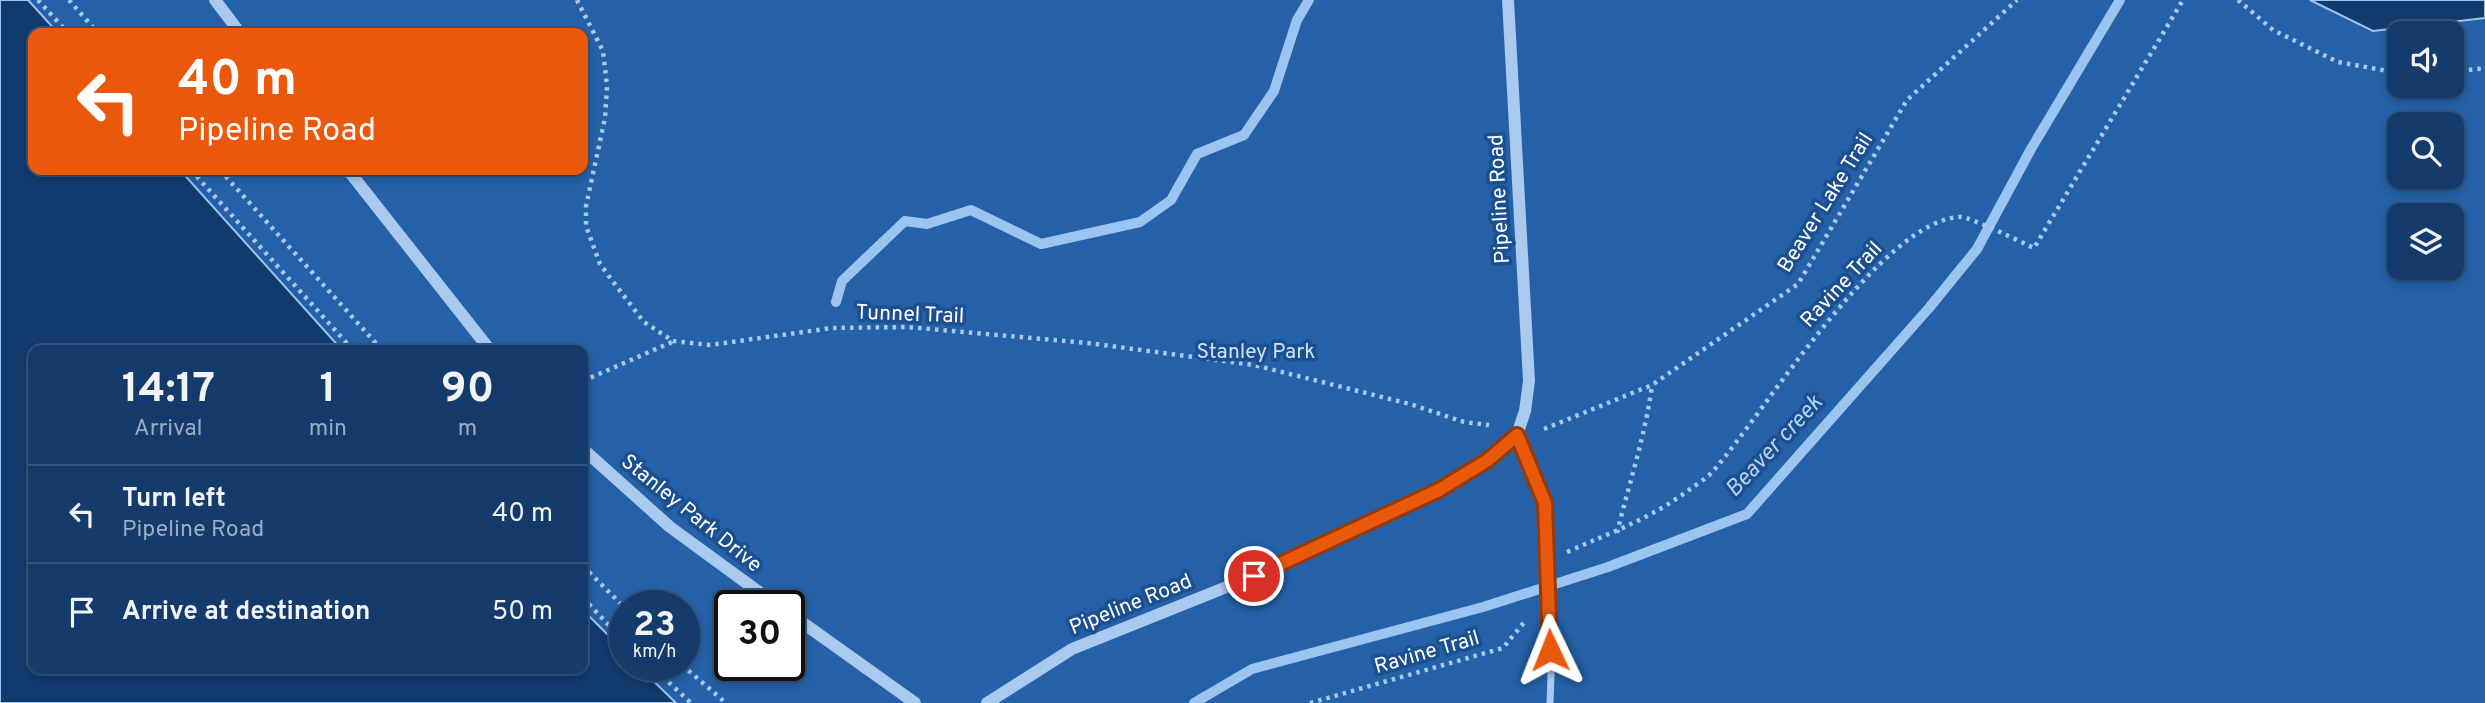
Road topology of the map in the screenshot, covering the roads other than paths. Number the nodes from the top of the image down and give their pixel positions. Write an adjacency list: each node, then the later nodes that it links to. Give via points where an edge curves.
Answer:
1 (215, 0): 3 (street)
2 (1508, 0): 6 (street, Pipeline Road, via 1529,381)
3 (236, 28)
4 (352, 175): 5 (street)
5 (486, 345)
6 (1517, 435): 11 (street, Pipeline Road, via 1488,460 1439,490 1254,576 1072,649); 12 (street, bridge, via 1545,503)
7 (588, 453): 8 (street, Stanley Park Drive, via 670,527)
8 (756, 590)
9 (805, 624): 10 (street)
10 (915, 703)
11 (987, 703)
12 (1550, 703)

